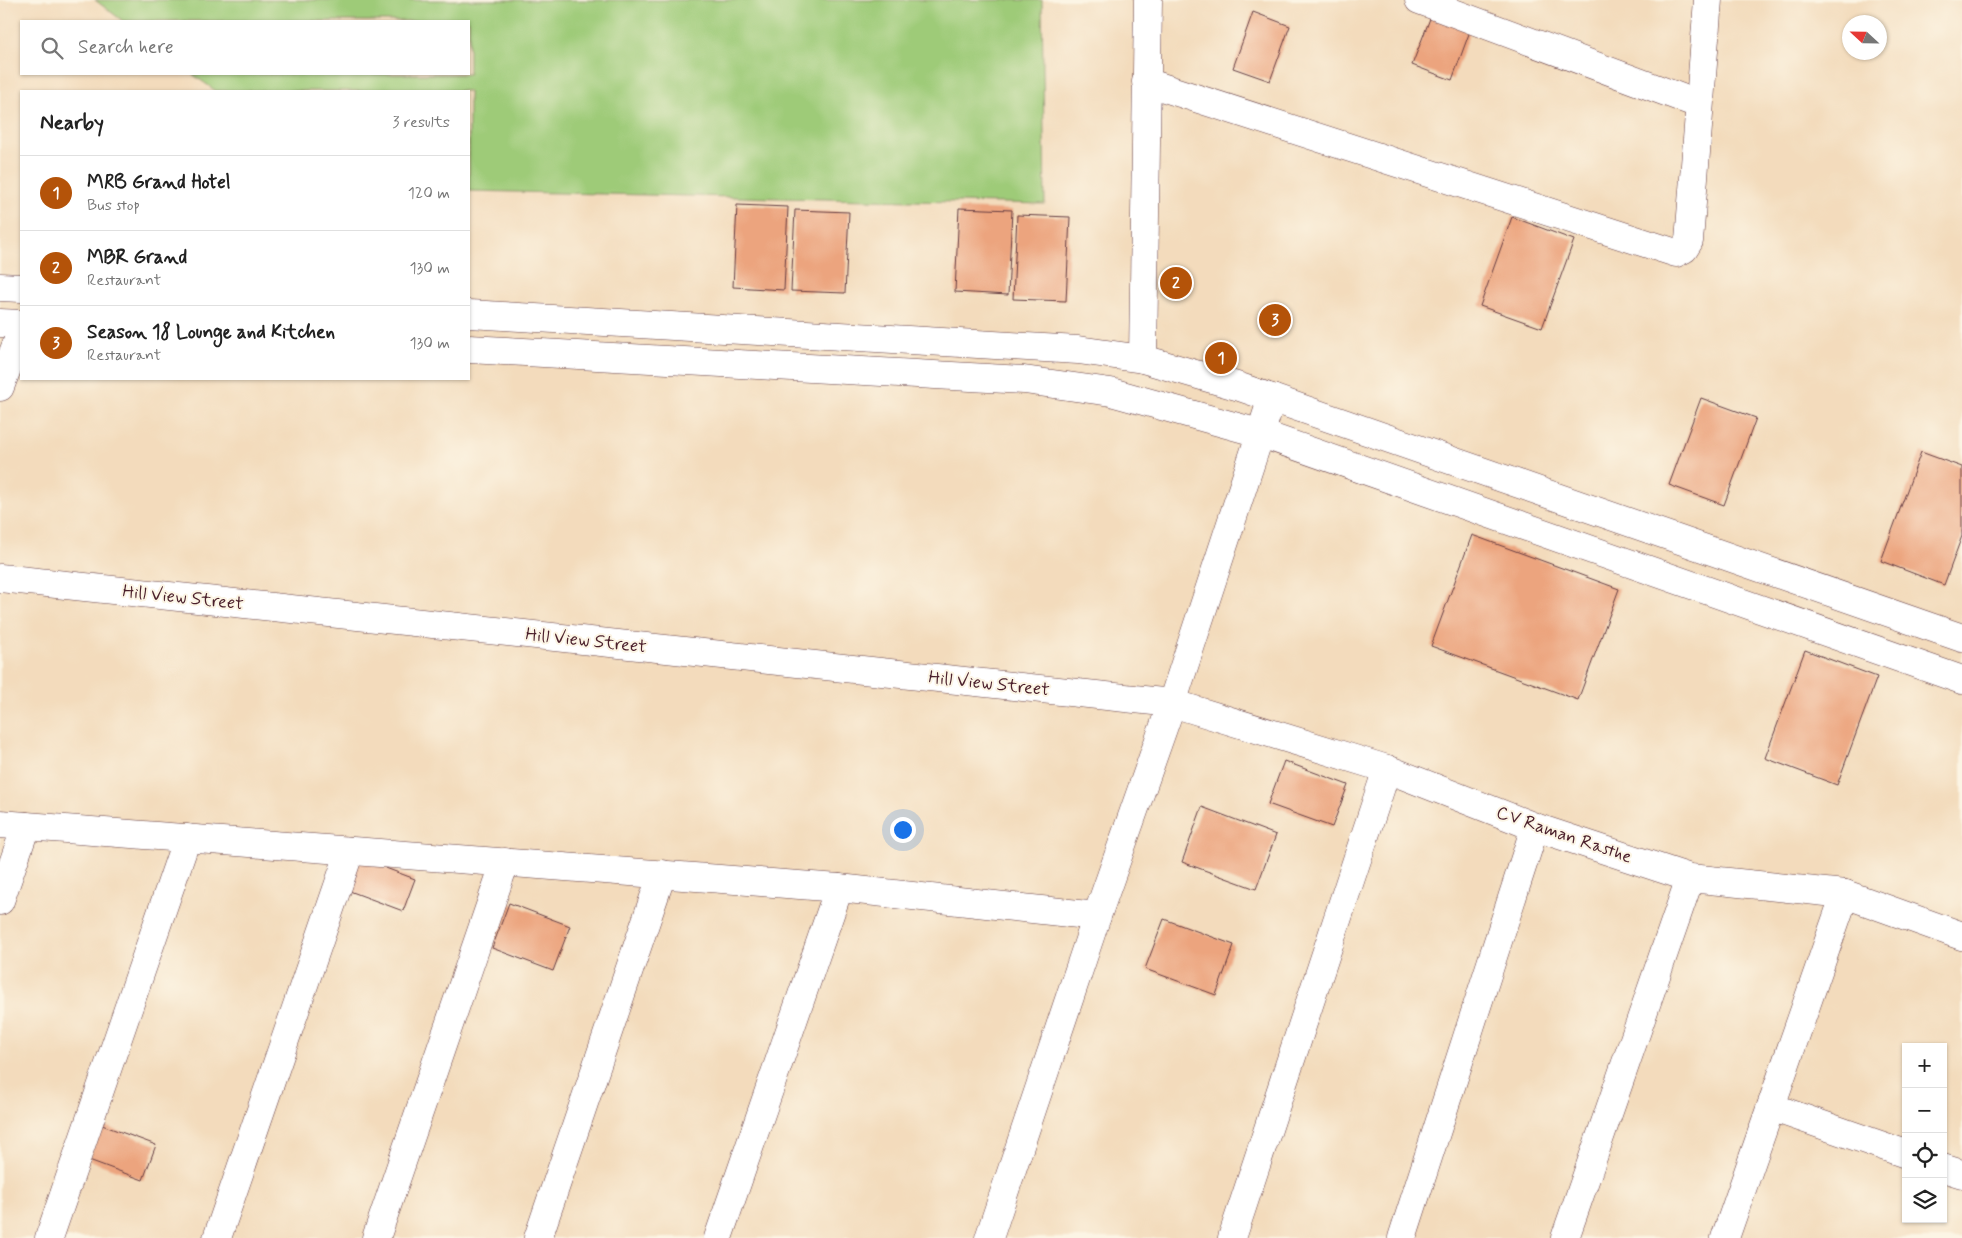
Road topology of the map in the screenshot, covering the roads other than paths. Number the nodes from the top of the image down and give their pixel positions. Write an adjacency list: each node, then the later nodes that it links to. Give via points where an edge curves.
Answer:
1 (1148, 0): 4 (street)
2 (1419, 0): 5 (street)
3 (1708, 0): 5 (street)
4 (1146, 82): 5 (street, via 1676,253 1689,241); 13 (street)
5 (1698, 104)
6 (0, 287): 7 (street)
7 (20, 288)
8 (470, 314): 13 (street, via 1078,350)
9 (0, 323): 10 (street)
10 (20, 324)
11 (20, 335): 14 (street)
12 (470, 349): 16 (street, via 1051,383 1111,392)
13 (1143, 359): 15 (street)
14 (0, 387)
15 (1272, 398): 16 (street); 18 (street)
16 (1259, 433): 19 (street); 20 (street)
17 (0, 578): 20 (street, Hill View Street)
18 (1962, 638)
19 (1962, 680)
20 (1172, 703): 21 (street, CV Raman Rasthe); 32 (street)
21 (1387, 769): 23 (street, CV Raman Rasthe); 44 (street)
22 (13, 825): 24 (street); 31 (street)
23 (1536, 828): 28 (street, CV Raman Rasthe); 45 (street)
24 (187, 838): 25 (street); 38 (street)
25 (350, 851): 26 (street); 39 (street)
26 (505, 862): 27 (street); 40 (street)
27 (662, 874): 29 (street); 41 (street)
28 (1690, 878): 30 (street, CV Raman Rasthe); 46 (street)
29 (839, 888): 32 (street); 42 (street)
30 (1845, 894): 33 (street, CV Raman Rasthe); 34 (street)
31 (0, 901)
32 (1097, 916): 43 (street)
33 (1962, 936)
34 (1771, 1107): 35 (street); 47 (street)
35 (1902, 1153)
36 (1947, 1169): 37 (street)
37 (1962, 1174)
38 (49, 1238)
39 (217, 1238)
40 (376, 1238)
41 (538, 1238)
42 (718, 1238)
43 (989, 1238)
44 (1232, 1238)
45 (1402, 1238)
46 (1565, 1238)
47 (1725, 1238)

